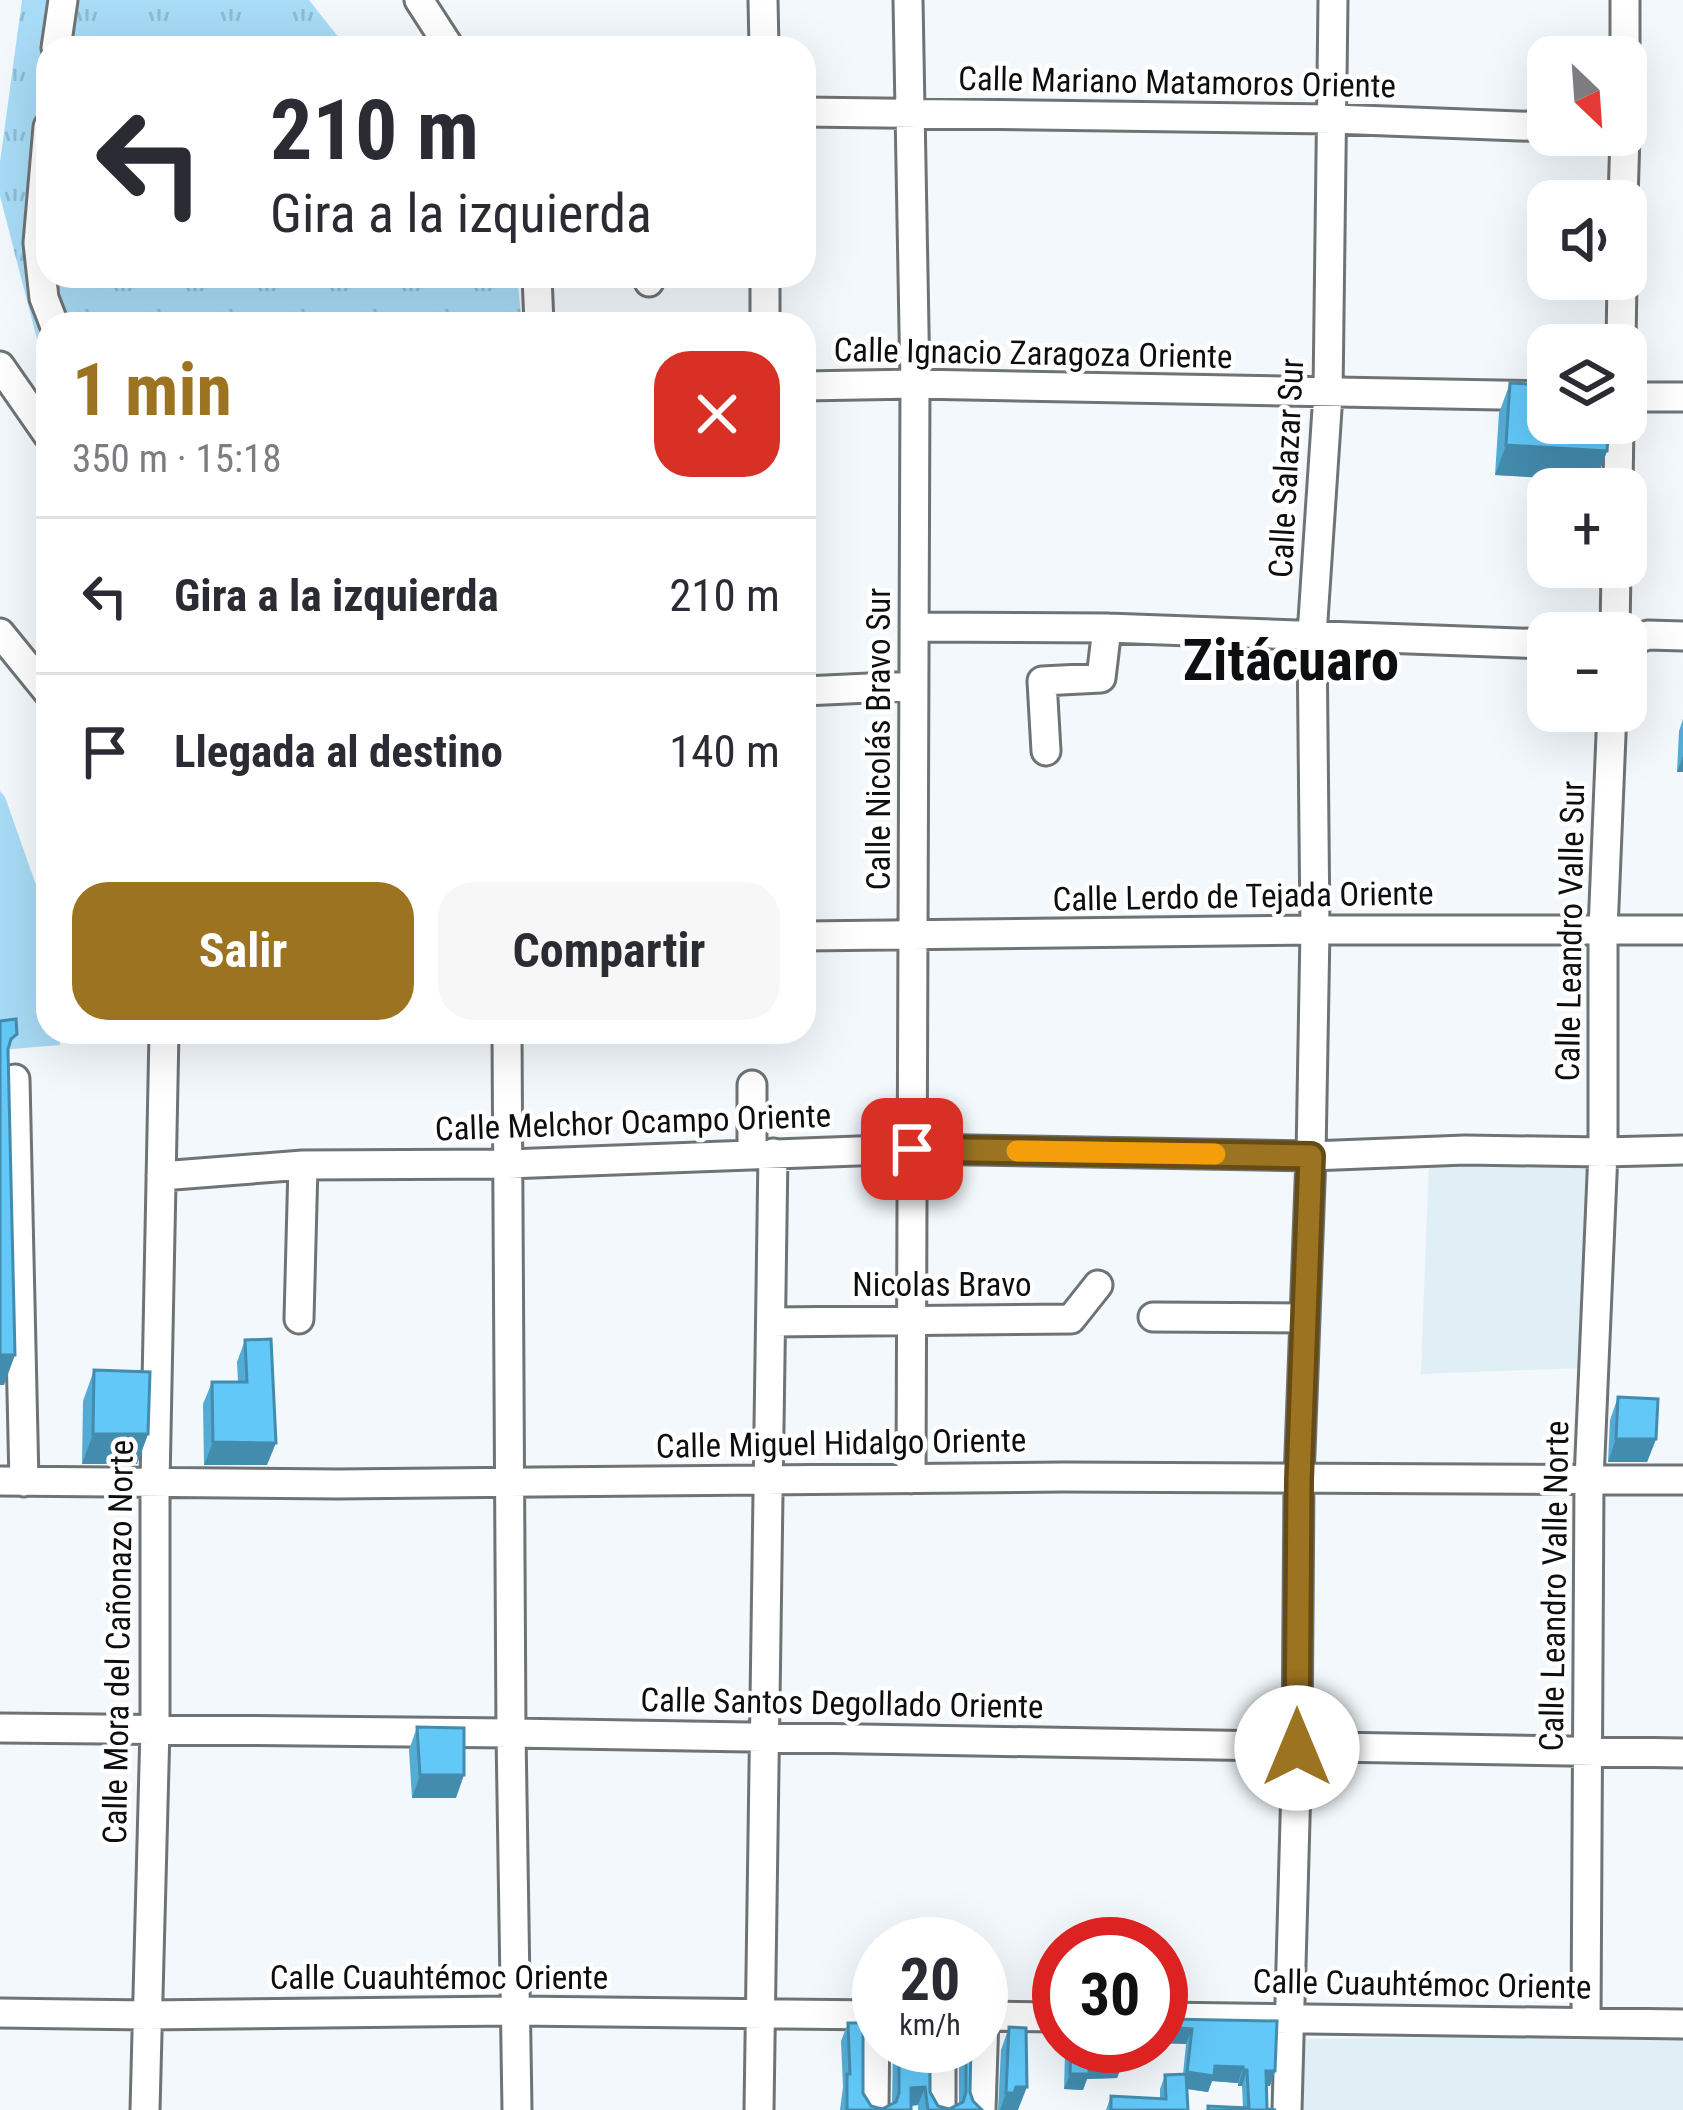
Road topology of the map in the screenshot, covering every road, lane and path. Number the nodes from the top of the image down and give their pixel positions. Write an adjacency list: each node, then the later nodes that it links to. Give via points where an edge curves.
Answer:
1 (63, 0): 7 (street)
2 (419, 0): 8 (street)
3 (763, 0): 9 (street)
4 (908, 0): 12 (street, Calle Nicolás Bravo Sur)
5 (1333, 0): 13 (street, Calle Salazar Sur)
6 (1625, 0): 10 (street)
7 (58, 36)
8 (442, 36)
9 (764, 36)
10 (1625, 36)
11 (816, 112): 12 (street, Calle Mariano Matamoros Oriente)
12 (910, 112): 13 (street, Calle Mariano Matamoros Oriente); 16 (street, Calle Nicolás Bravo Sur)
13 (1333, 119): 14 (street, Calle Mariano Matamoros Oriente); 18 (street, Calle Salazar Sur)
14 (1527, 126)
15 (0, 367): 22 (street)
16 (915, 384): 17 (street, Calle Ignacio Zaragoza Oriente); 18 (street, Calle Ignacio Zaragoza Oriente); 23 (street, Calle Nicolás Bravo Sur)
17 (816, 386)
18 (1328, 394): 19 (street, Calle Ignacio Zaragoza Oriente); 26 (street, Calle Salazar Sur)
19 (1527, 396)
20 (1647, 397): 21 (street)
21 (1683, 397)
22 (36, 418)
23 (914, 627): 24 (street); 31 (street, Calle Nicolás Bravo Sur)
24 (1107, 628): 26 (street); 34 (street, via 1101,678 1042,681)
25 (0, 633): 30 (street)
26 (1312, 635): 29 (street); 35 (street, Calle Salazar Sur)
27 (1647, 635): 28 (street)
28 (1683, 636)
29 (1527, 643)
30 (36, 677)
31 (912, 686): 32 (street); 39 (street, Calle Nicolás Bravo Sur)
32 (816, 690)
33 (1611, 732): 36 (street, Calle Leandro Valle Sur)
34 (1046, 751)
35 (1315, 930): 36 (street, Calle Lerdo de Tejada Oriente); 39 (street, Calle Lerdo de Tejada Oriente); 48 (street, Calle Salazar Sur)
36 (1603, 930): 37 (street, Calle Lerdo de Tejada Oriente); 46 (street, Calle Leandro Valle Sur)
37 (1683, 931)
38 (816, 936): 39 (street, Calle Lerdo de Tejada Oriente)
39 (913, 936): 44 (street, Calle Nicolás Bravo Sur)
40 (164, 1044): 51 (street, Calle Mora del Cañonazo Norte)
41 (507, 1044): 49 (street)
42 (15, 1078): 63 (street)
43 (752, 1084): 47 (street)
44 (912, 1149): 47 (street, Calle Melchor Ocampo Oriente); 48 (street, Calle Melchor Ocampo Oriente); 56 (street, Calle Nicolás Bravo Sur)
45 (1683, 1150): 46 (street, Calle Melchor Ocampo Oriente)
46 (1603, 1152): 48 (street, Calle Melchor Ocampo Oriente); 61 (street, Calle Leandro Valle Norte)
47 (762, 1153): 49 (street, Calle Melchor Ocampo Oriente); 57 (street)
48 (1311, 1156): 54 (street, Calle Salazar Sur)
49 (506, 1164): 50 (street, Calle Melchor Ocampo Oriente); 64 (street)
50 (303, 1165): 51 (street, Calle Melchor Ocampo Oriente); 55 (street)
51 (160, 1176): 65 (street, Calle Mora del Cañonazo Norte)
52 (1098, 1286): 56 (street, Nicolas Bravo, via 1071,1319)
53 (1153, 1317): 54 (street)
54 (1304, 1318): 60 (street, Calle Salazar Sur)
55 (298, 1319)
56 (912, 1321): 57 (street, Nicolas Bravo); 58 (street, Calle Nicolás Bravo Sur)
57 (771, 1322): 59 (street)
58 (911, 1479): 59 (street, Calle Miguel Hidalgo Oriente); 60 (street, Calle Miguel Hidalgo Oriente)
59 (770, 1480): 64 (street, Calle Miguel Hidalgo Oriente); 69 (street)
60 (1299, 1480): 61 (street, Calle Miguel Hidalgo Oriente); 70 (street, Calle Salazar Sur)
61 (1589, 1480): 62 (street, Calle Miguel Hidalgo Oriente); 71 (street, Calle Leandro Valle Norte)
62 (1683, 1480)
63 (12, 1481): 65 (street, Calle Miguel Hidalgo Oriente)
64 (510, 1482): 65 (street, Calle Miguel Hidalgo Oriente); 68 (street)
65 (155, 1483): 67 (street, Calle Mora del Cañonazo Norte)
66 (0, 1728): 67 (street, Calle Santos Degollado Oriente)
67 (155, 1728): 68 (street, Calle Santos Degollado Oriente); 76 (street, Calle Mora del Cañonazo Norte)
68 (511, 1733): 69 (street, Calle Santos Degollado Oriente); 73 (street)
69 (764, 1737): 70 (street, Calle Santos Degollado Oriente); 75 (street)
70 (1297, 1748): 71 (street, Calle Santos Degollado Oriente); 79 (street, Calle Salazar Sur)
71 (1587, 1754): 72 (street, Calle Santos Degollado Oriente); 80 (street, Calle Leandro Valle Norte)
72 (1683, 1754)
73 (516, 2011): 75 (street, Calle Cuauhtémoc Oriente); 76 (street, Calle Cuauhtémoc Oriente); 86 (street)
74 (0, 2013): 76 (street, Calle Cuauhtémoc Oriente)
75 (759, 2014): 77 (street, Calle Cuauhtémoc Oriente); 87 (street)
76 (147, 2015): 85 (street, Calle Mora del Cañonazo Norte)
77 (852, 2015)
78 (1188, 2018): 79 (street, Calle Cuauhtémoc Oriente)
79 (1289, 2018): 80 (street, Calle Cuauhtémoc Oriente); 91 (street, Calle Salazar Sur)
80 (1586, 2022): 81 (street, Calle Cuauhtémoc Oriente)
81 (1683, 2024)
82 (875, 2073): 88 (street)
83 (941, 2073): 89 (street)
84 (981, 2073): 90 (street)
85 (145, 2110)
86 (517, 2110)
87 (759, 2110)
88 (874, 2110)
89 (940, 2110)
90 (981, 2110)
91 (1287, 2110)

